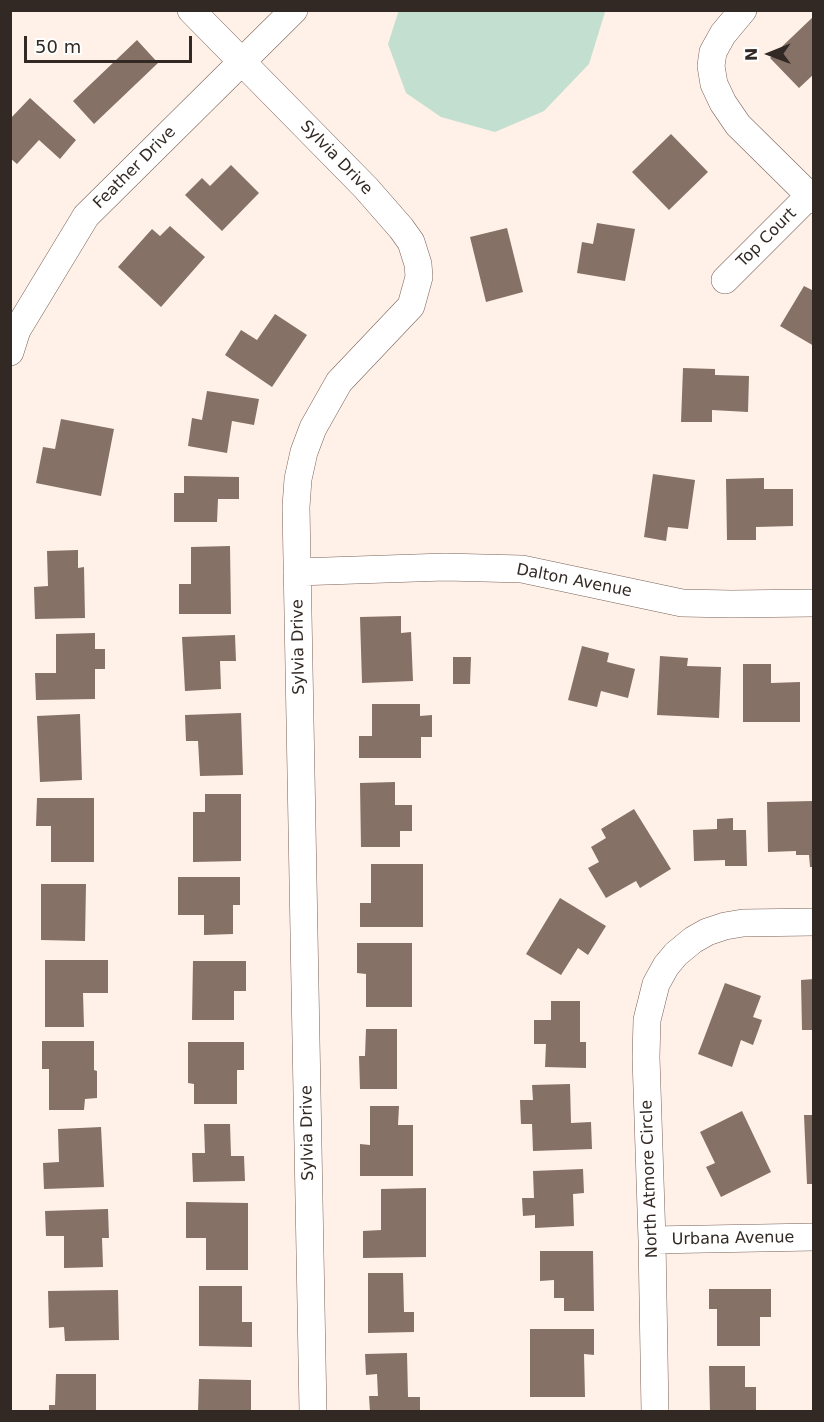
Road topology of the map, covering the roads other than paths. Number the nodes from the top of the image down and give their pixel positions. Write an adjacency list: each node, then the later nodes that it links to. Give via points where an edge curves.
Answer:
1 (191, 10): 4 (street, Sylvia Drive)
2 (294, 10): 4 (street, Feather Drive)
3 (743, 10): 5 (street, via 713,52 714,84 738,125)
4 (242, 63): 7 (street, Feather Drive, via 86,216 17,330); 8 (street, Sylvia Drive, via 386,210 411,242 418,264 419,277 411,306 339,382 313,428 298,479)
5 (811, 198): 6 (street, Top Court)
6 (725, 280)
7 (10, 352)
8 (297, 572): 9 (street, Dalton Avenue, via 522,569 682,603); 13 (street, Sylvia Drive)
9 (813, 603)
10 (813, 922): 12 (street, North Atmore Circle, via 743,923 707,932 676,954 656,984 647,1020 646,1057)
11 (813, 1237): 12 (street, Urbana Avenue)
12 (652, 1240): 14 (street, North Atmore Circle)
13 (313, 1412)
14 (655, 1412)

